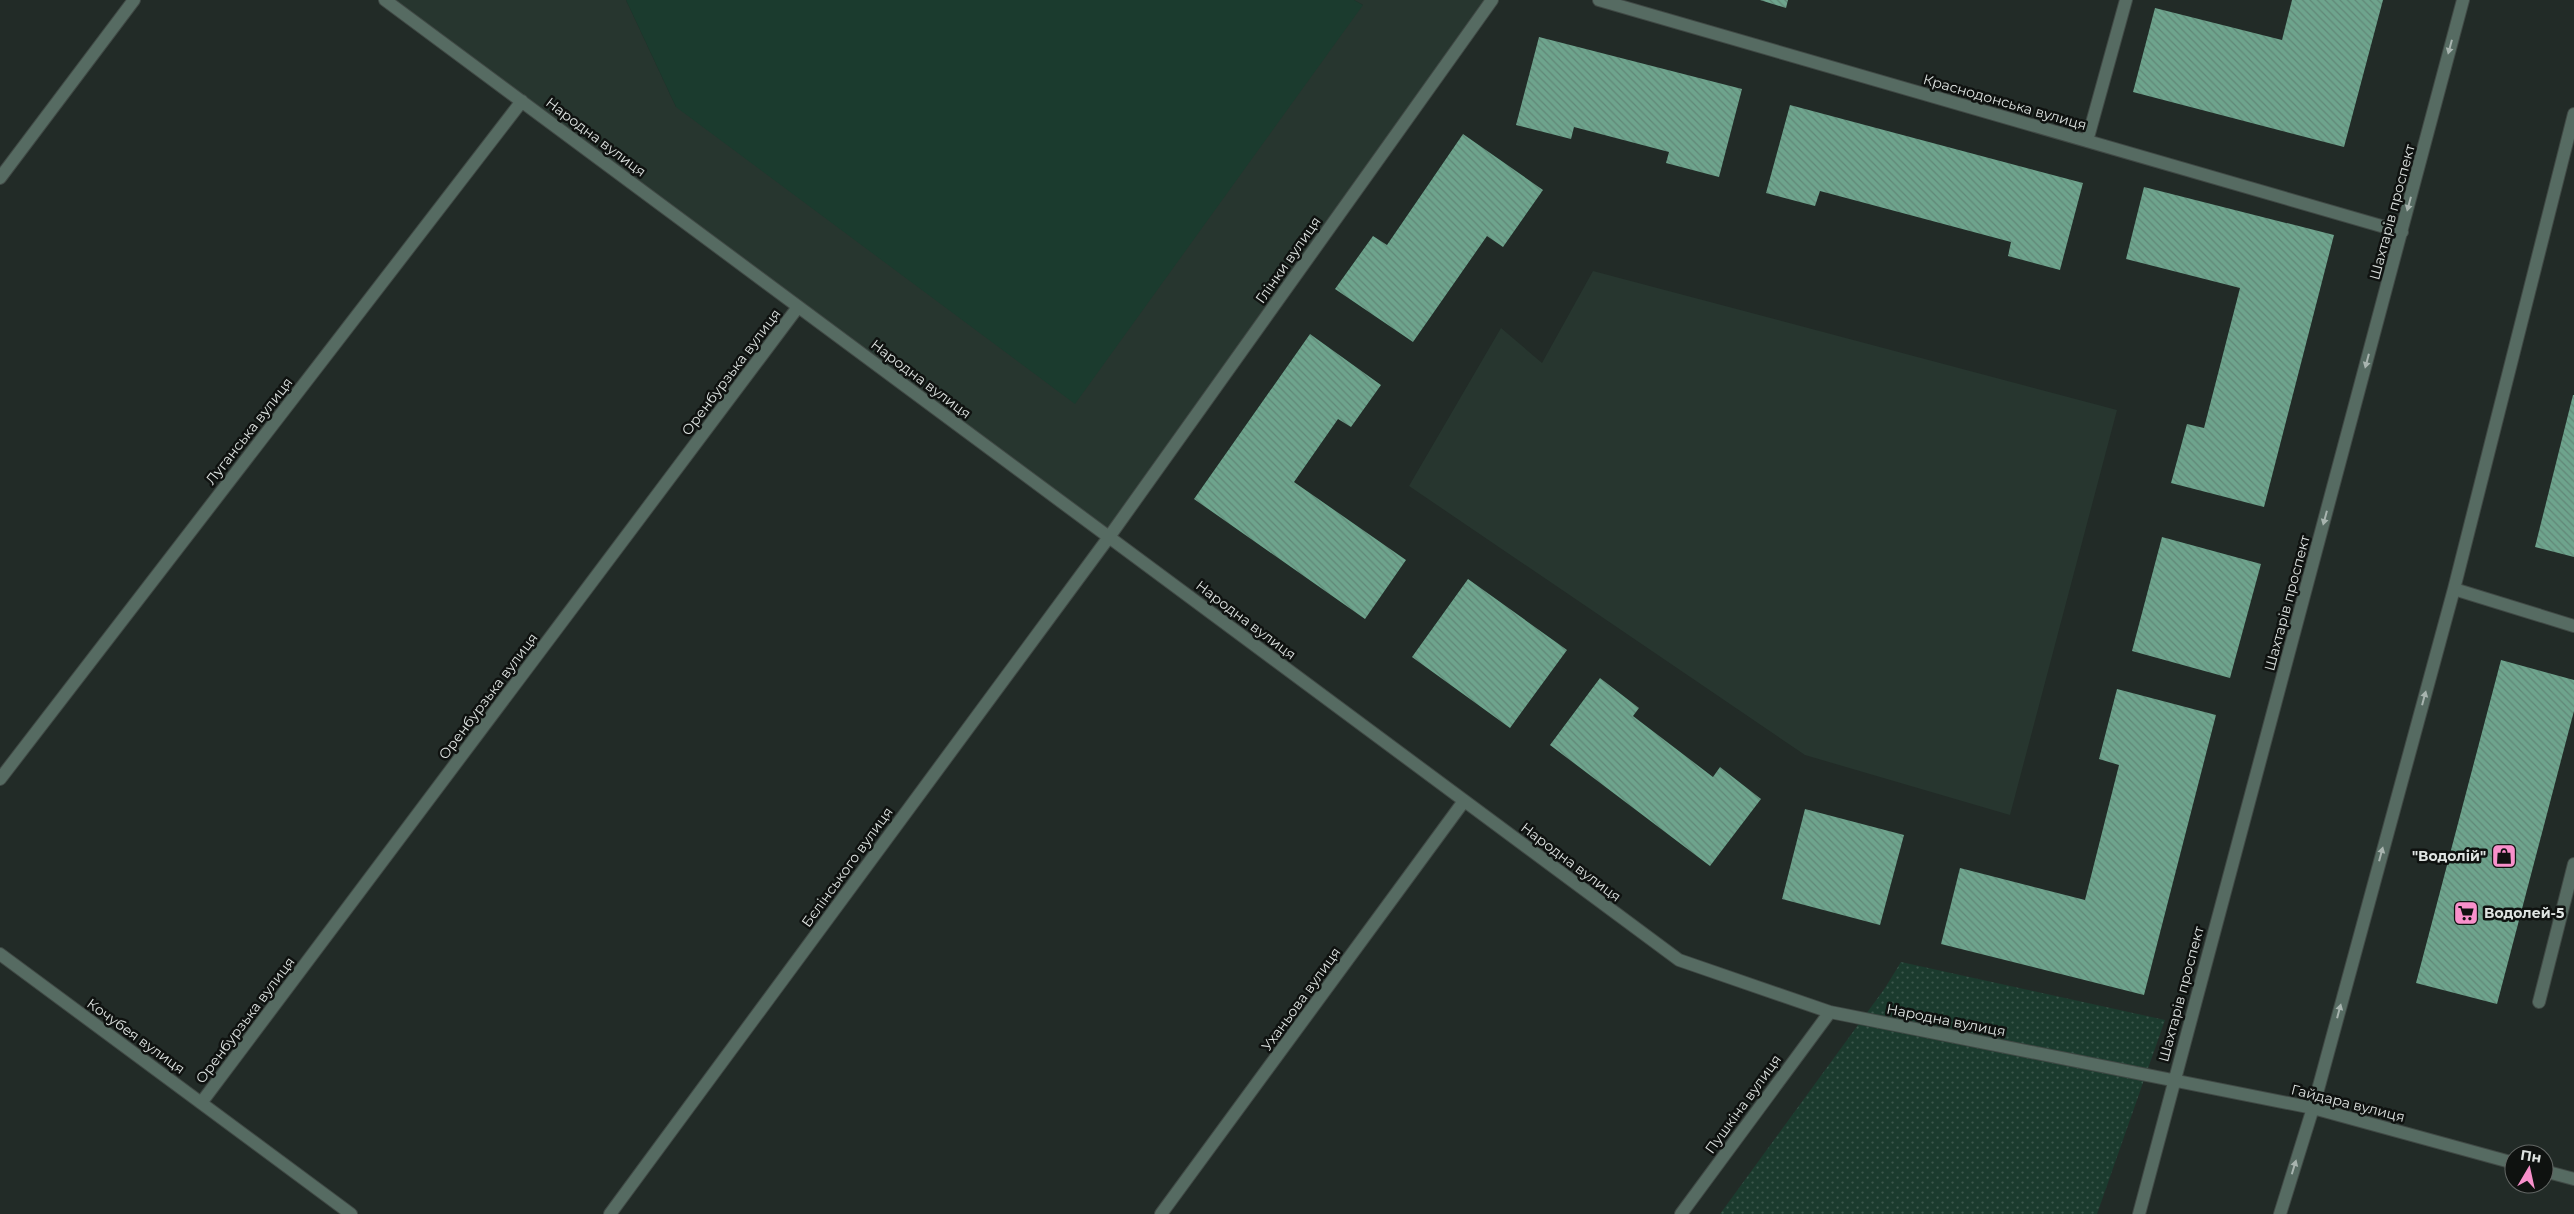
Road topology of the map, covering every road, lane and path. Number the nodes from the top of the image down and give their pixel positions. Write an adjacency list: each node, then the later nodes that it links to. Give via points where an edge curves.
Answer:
1 (134, 0): 10 (street)
2 (385, 0): 7 (street, Народна вулиця)
3 (1492, 0): 13 (street, Глінки вулиця)
4 (1599, 0): 9 (street, Краснодонська вулиця)
5 (2126, 0): 9 (street)
6 (2463, 0): 11 (street, Шахтарів проспект, one-way to 11)
7 (522, 101): 12 (street, Народна вулиця); 16 (street, Луганська вулиця)
8 (2574, 114): 14 (street)
9 (2087, 141): 11 (street, Краснодонська вулиця)
10 (0, 178)
11 (2402, 232): 22 (street, Шахтарів проспект, one-way to 22)
12 (798, 307): 13 (street, Народна вулиця); 23 (street, Оренбурзька вулиця)
13 (1109, 537): 17 (street, Народна вулиця); 29 (street, Бєлінського вулиця)
14 (2454, 589): 15 (street); 24 (street, one-way to 14)
15 (2574, 626)
16 (0, 779)
17 (1464, 801): 21 (street, Народна вулиця, via 1679,960); 30 (street, Уханьова вулиця)
18 (2574, 864): 20 (street)
19 (0, 954): 23 (street, Кочубея вулиця)
20 (2539, 1002)
21 (1830, 1012): 22 (street, Народна вулиця); 31 (street, Пушкіна вулиця)
22 (2174, 1081): 24 (street, Гайдара вулиця); 32 (street, Шахтарів проспект)
23 (201, 1103): 28 (street, Кочубея вулиця)
24 (2312, 1108): 25 (street, Гайдара вулиця); 33 (street, one-way to 24)
25 (2504, 1160)
26 (2554, 1174): 27 (street)
27 (2574, 1180)
28 (351, 1214)
29 (610, 1214)
30 (1161, 1214)
31 (1681, 1214)
32 (2139, 1214)
33 (2280, 1214)

